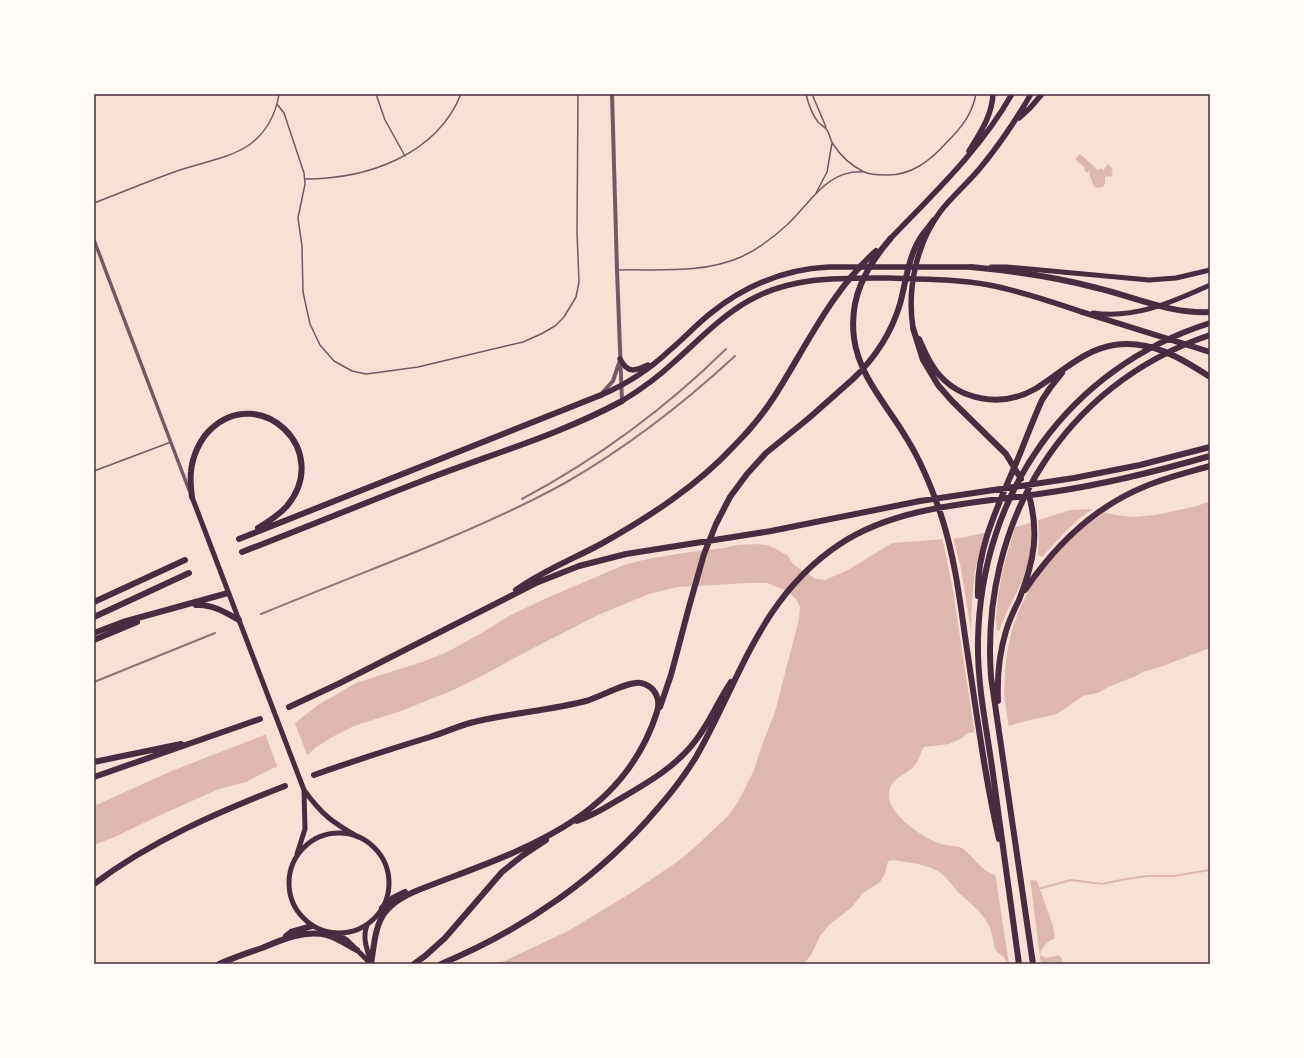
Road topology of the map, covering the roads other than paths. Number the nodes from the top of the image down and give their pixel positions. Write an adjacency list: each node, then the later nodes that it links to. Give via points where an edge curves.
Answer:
1 (279, 94): 13 (lane)
2 (376, 94): 17 (lane, via 385,120)
3 (461, 94): 17 (lane, via 453,110 436,132)
4 (578, 94): 20 (lane, via 578,291 572,305 555,326 523,342 444,362 384,373 356,372 334,361 316,338 304,301 298,218)
5 (612, 94): 29 (street)
6 (806, 94): 15 (lane, via 813,114)
7 (812, 94): 15 (lane)
8 (976, 94): 19 (lane, via 970,114 961,128 922,165 903,174 874,175)
9 (993, 94): 18 (highway, via 986,121)
10 (1012, 94): 18 (highway, via 986,134)
11 (1031, 94): 14 (highway)
12 (1042, 94): 14 (highway)
13 (277, 104): 20 (lane, via 284,113 302,165); 22 (lane, via 270,122 261,135 248,146)
14 (1014, 122): 23 (highway, via 980,168)
15 (827, 129): 16 (lane)
16 (832, 143): 19 (lane, via 847,160); 21 (lane, via 826,173)
17 (405, 156): 20 (lane, via 354,174)
18 (963, 162): 24 (highway)
19 (865, 172): 21 (lane, via 837,176)
20 (304, 179)
21 (814, 196): 29 (lane, via 775,235 735,259 693,269)
22 (94, 203)
23 (934, 220): 26 (highway, via 921,237)
24 (890, 239): 27 (highway)
25 (94, 240): 45 (street)
26 (916, 253): 35 (highway, via 911,311); 67 (highway, via 894,322 878,351 845,386 772,448 750,470 730,497 712,533 697,576 664,699)
27 (875, 254): 55 (highway, via 844,286 760,416 712,468 675,498 646,517 527,581); 80 (highway, via 866,271 855,304 854,339 858,357 867,377 920,463 948,539 956,573 983,759)
28 (971, 267): 30 (main road, via 1007,267 1158,280); 33 (highway, via 1023,272 1099,288 1172,309); 39 (highway, via 829,267 788,273 752,286 731,298)
29 (616, 270): 38 (street)
30 (1210, 270)
31 (1210, 284): 32 (main road, via 1180,299 1145,311 1117,315)
32 (1082, 312): 37 (highway); 44 (highway, via 1015,291 967,281 835,278 803,282 769,291 737,308 663,372)
33 (1210, 312)
34 (1210, 323): 60 (highway, via 1177,335 1137,356 1095,386 1051,431 1024,470 1000,520 985,571)
35 (913, 328): 40 (highway, via 939,375 958,390 981,399 1002,400 1021,396); 57 (highway, via 923,360 938,385 1003,451 1028,492 1034,535 1032,562)
36 (1210, 335): 69 (highway, via 1194,340 1146,364 1102,396 1059,441 1034,478 1005,546 990,621 991,678)
37 (1210, 352)
38 (620, 359): 39 (highway, via 624,366 634,370); 42 (street); 43 (street, via 613,381)
39 (659, 360): 42 (highway)
40 (1072, 364): 41 (highway, via 1090,353 1107,347 1138,345 1177,356); 60 (highway, via 1046,393 992,521 977,583)
41 (1210, 377)
42 (621, 385): 43 (highway); 44 (street)
43 (601, 395): 50 (highway, via 239,539 286,506 299,485 302,465 294,440 280,425 260,416 244,414 230,417 214,426 202,440 191,472)
44 (622, 401): 51 (highway, via 567,428 422,481)
45 (171, 442): 49 (lane); 50 (street)
46 (1210, 447): 55 (highway, via 1089,475 920,501 776,530 610,557 564,571)
47 (1210, 456): 65 (highway, via 1100,484 909,514 860,532 807,569 784,594)
48 (1210, 466): 57 (highway, via 1161,480 1100,510 1072,533 1043,564)
49 (94, 471)
50 (192, 497): 54 (main road)
51 (242, 552)
52 (185, 560): 56 (highway)
53 (189, 573): 61 (highway)
54 (228, 593): 58 (highway); 62 (main road)
55 (502, 600): 66 (highway)
56 (94, 602)
57 (1018, 602): 69 (highway, via 1008,624 999,660)
58 (184, 606): 59 (highway); 62 (highway, via 213,606)
59 (160, 612): 63 (highway); 64 (highway)
60 (979, 616): 80 (highway, via 980,684)
61 (94, 617)
62 (239, 620): 75 (main road)
63 (94, 633)
64 (94, 640)
65 (744, 661): 76 (highway, via 701,733 678,760 629,794 590,817); 92 (highway, via 694,759 664,801 635,833 588,876 547,907 504,934)
66 (289, 707)
67 (656, 714): 72 (highway, via 659,704 656,692 645,684 633,682 584,702 460,726); 76 (highway, via 641,748 625,773 590,810)
68 (260, 719): 70 (highway)
69 (999, 732): 94 (highway)
70 (203, 740): 71 (highway); 73 (highway)
71 (94, 762)
72 (314, 775)
73 (94, 776)
74 (285, 786): 81 (highway, via 174,835)
75 (306, 796): 78 (main road, via 329,819); 79 (main road, via 304,829)
76 (570, 824): 77 (highway)
77 (555, 832): 82 (highway); 91 (highway, via 509,866 442,941)
78 (358, 836): 79 (main road, via 341,834 324,837 308,845); 83 (main road, via 376,848 387,864 388,886)
79 (296, 856): 85 (main road, via 290,871 289,891 297,910)
80 (1005, 870): 93 (highway)
81 (94, 884)
82 (416, 891): 83 (highway, via 400,894); 90 (highway, via 392,904 383,915 376,932)
83 (382, 908): 84 (main road)
84 (367, 925): 86 (main road, via 348,931); 90 (main road, via 364,941)
85 (312, 926): 86 (main road); 87 (highway, via 291,932)
86 (329, 931): 88 (main road, via 344,938)
87 (278, 941): 88 (highway, via 301,934 320,934 338,939); 89 (highway)
88 (357, 950): 90 (main road)
89 (219, 964)
90 (371, 964)
91 (414, 964)
92 (441, 964)
93 (1019, 964)
94 (1032, 964)

